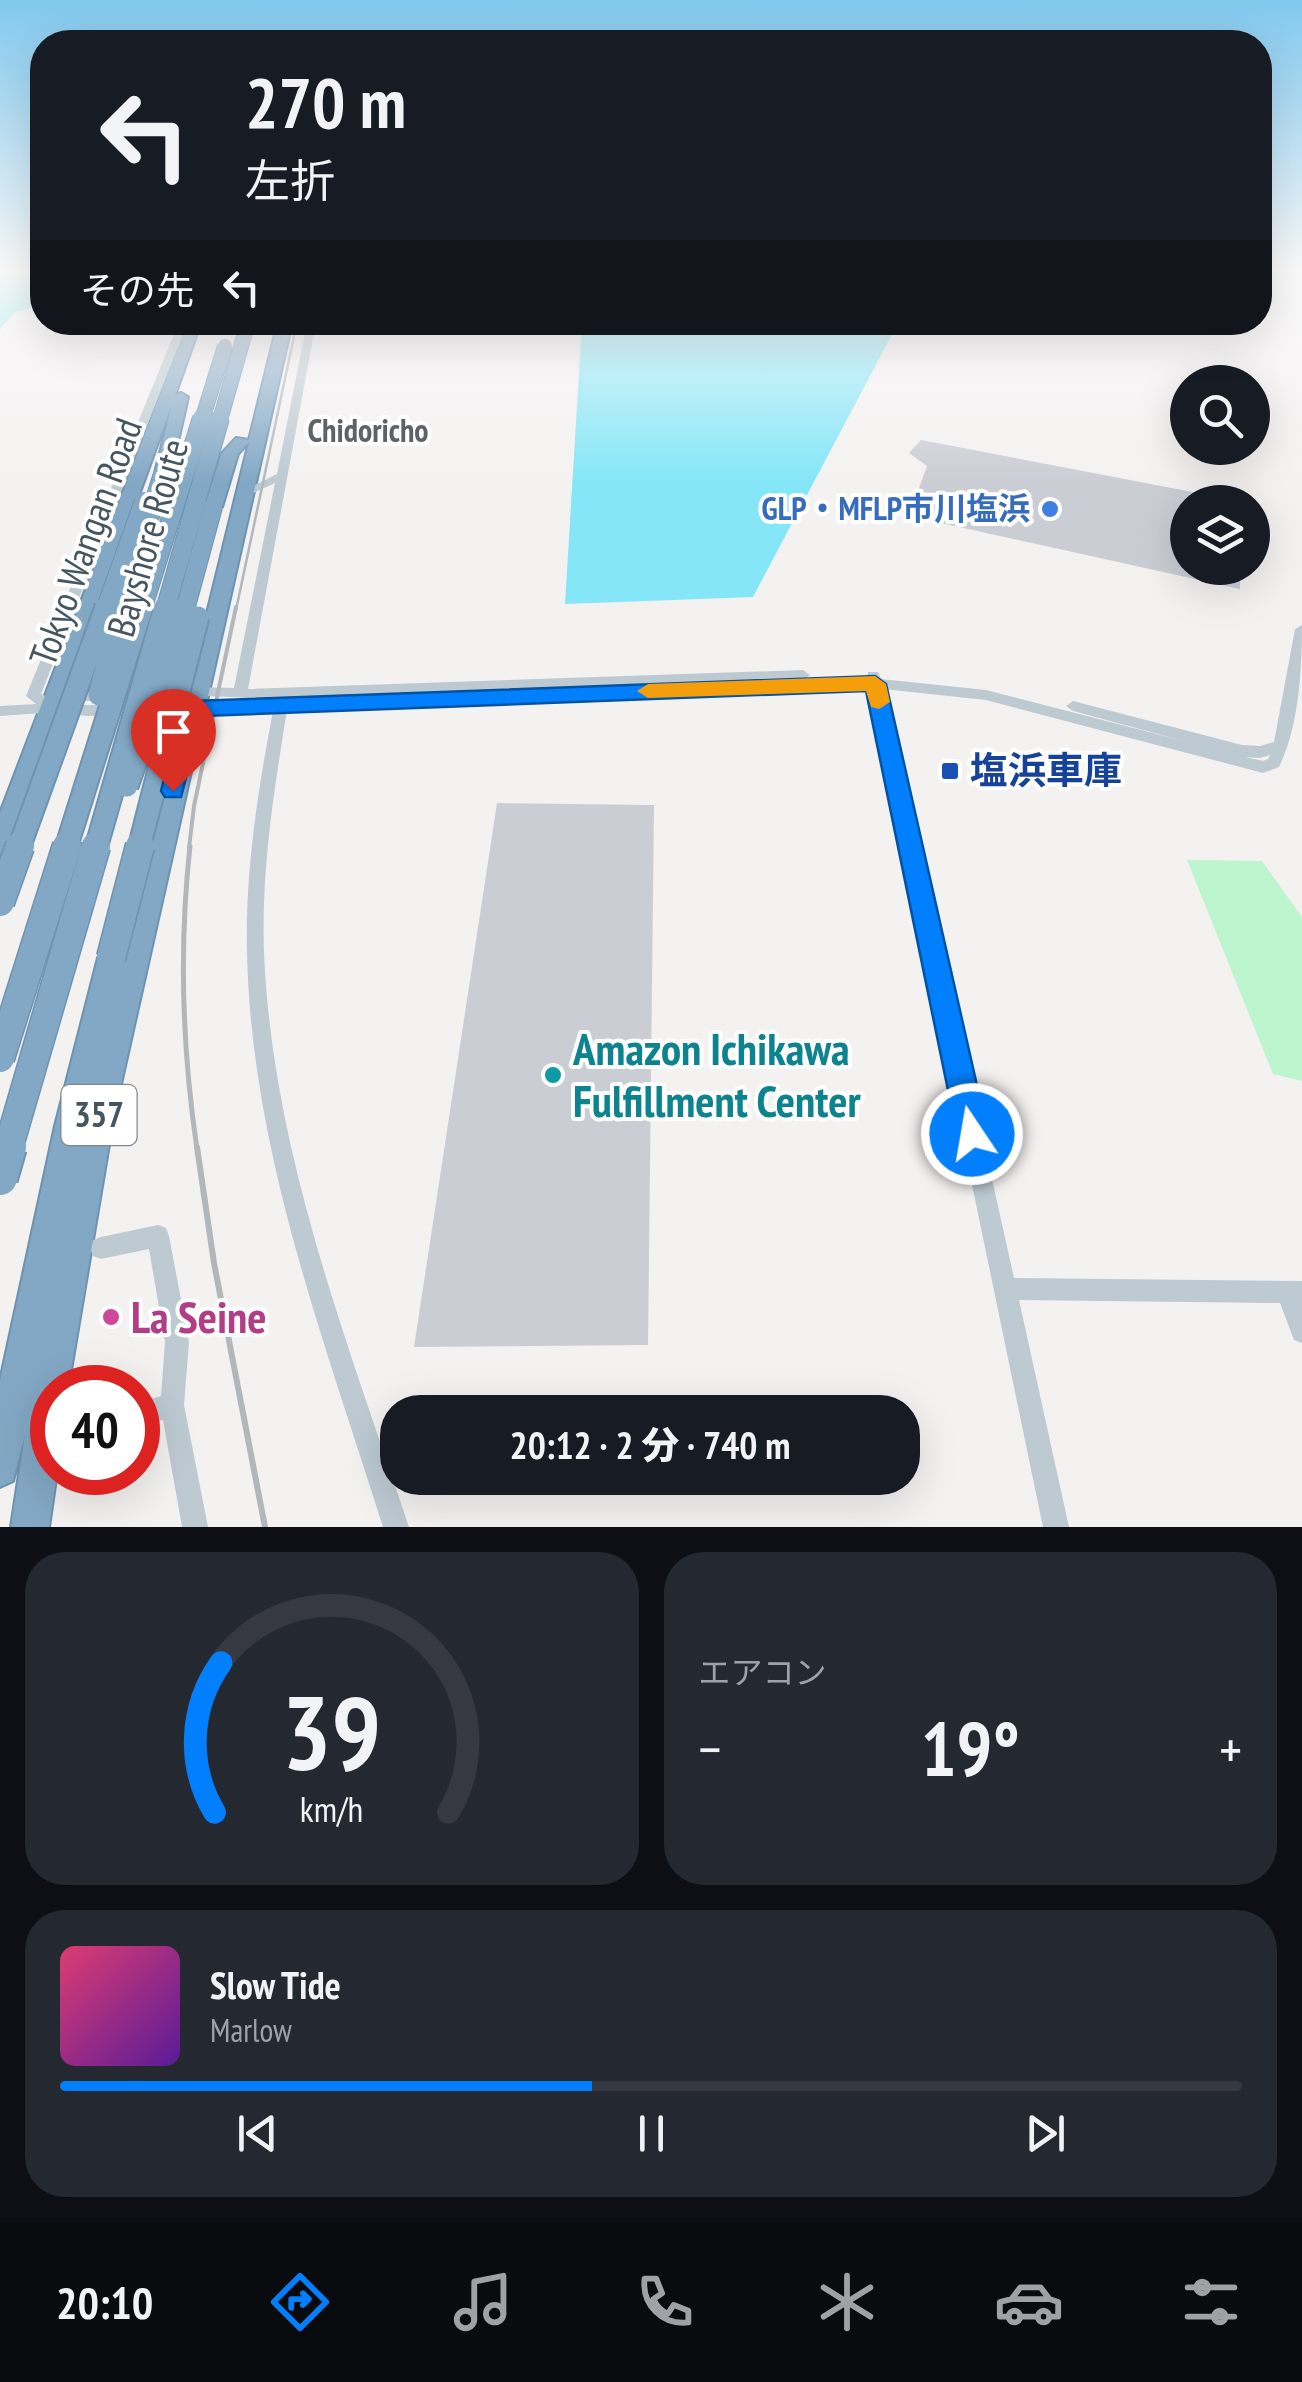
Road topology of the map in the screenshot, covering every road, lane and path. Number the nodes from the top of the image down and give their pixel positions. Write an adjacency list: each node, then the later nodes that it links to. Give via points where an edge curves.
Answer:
1 (177, 340): 20 (street, via 34,696)
2 (192, 340): 10 (highway)
3 (200, 340): 10 (highway, Tokyo Wangan Road)
4 (227, 340): 22 (highway, Bayshore Route, bridge)
5 (243, 340): 25 (highway, Bayshore Route, bridge)
6 (271, 340): 9 (highway, 357)
7 (278, 340): 9 (highway, 357)
8 (308, 340): 11 (street)
9 (266, 375): 12 (highway, 357); 13 (highway, 357, via 242,441 230,453)
10 (181, 384): 20 (highway); 22 (highway, bridge, via 162,477 103,679); 24 (highway, Tokyo Wangan Road, bridge)
11 (282, 476): 12 (street); 16 (street)
12 (243, 494): 18 (highway, 357)
13 (219, 510): 25 (highway, bridge, via 76,947); 34 (highway, 357, bridge, via 70,1126)
14 (1302, 629): 15 (street, via 1282,746 1251,752 1205,748 1008,699)
15 (874, 679): 17 (street); 29 (street)
16 (240, 692): 17 (street); 18 (street)
17 (376, 696): 19 (street)
18 (195, 700): 19 (street); 20 (street); 35 (highway, 357, via 83,1191)
19 (281, 706): 37 (street, via 256,894 264,1052 305,1236)
20 (52, 708): 21 (street); 23 (highway)
21 (0, 711)
22 (96, 748): 26 (highway, Bayshore Route, bridge)
23 (0, 844)
24 (0, 902)
25 (35, 1048): 27 (highway, Bayshore Route, bridge)
26 (0, 1058)
27 (0, 1178)
28 (101, 1248): 32 (street, via 158,1236 178,1342)
29 (1006, 1289): 30 (street); 38 (street)
30 (1294, 1292): 31 (street)
31 (1302, 1332)
32 (172, 1406): 33 (street); 36 (street)
33 (160, 1409)
34 (0, 1468)
35 (30, 1527)
36 (196, 1527)
37 (396, 1527)
38 (1056, 1527)

